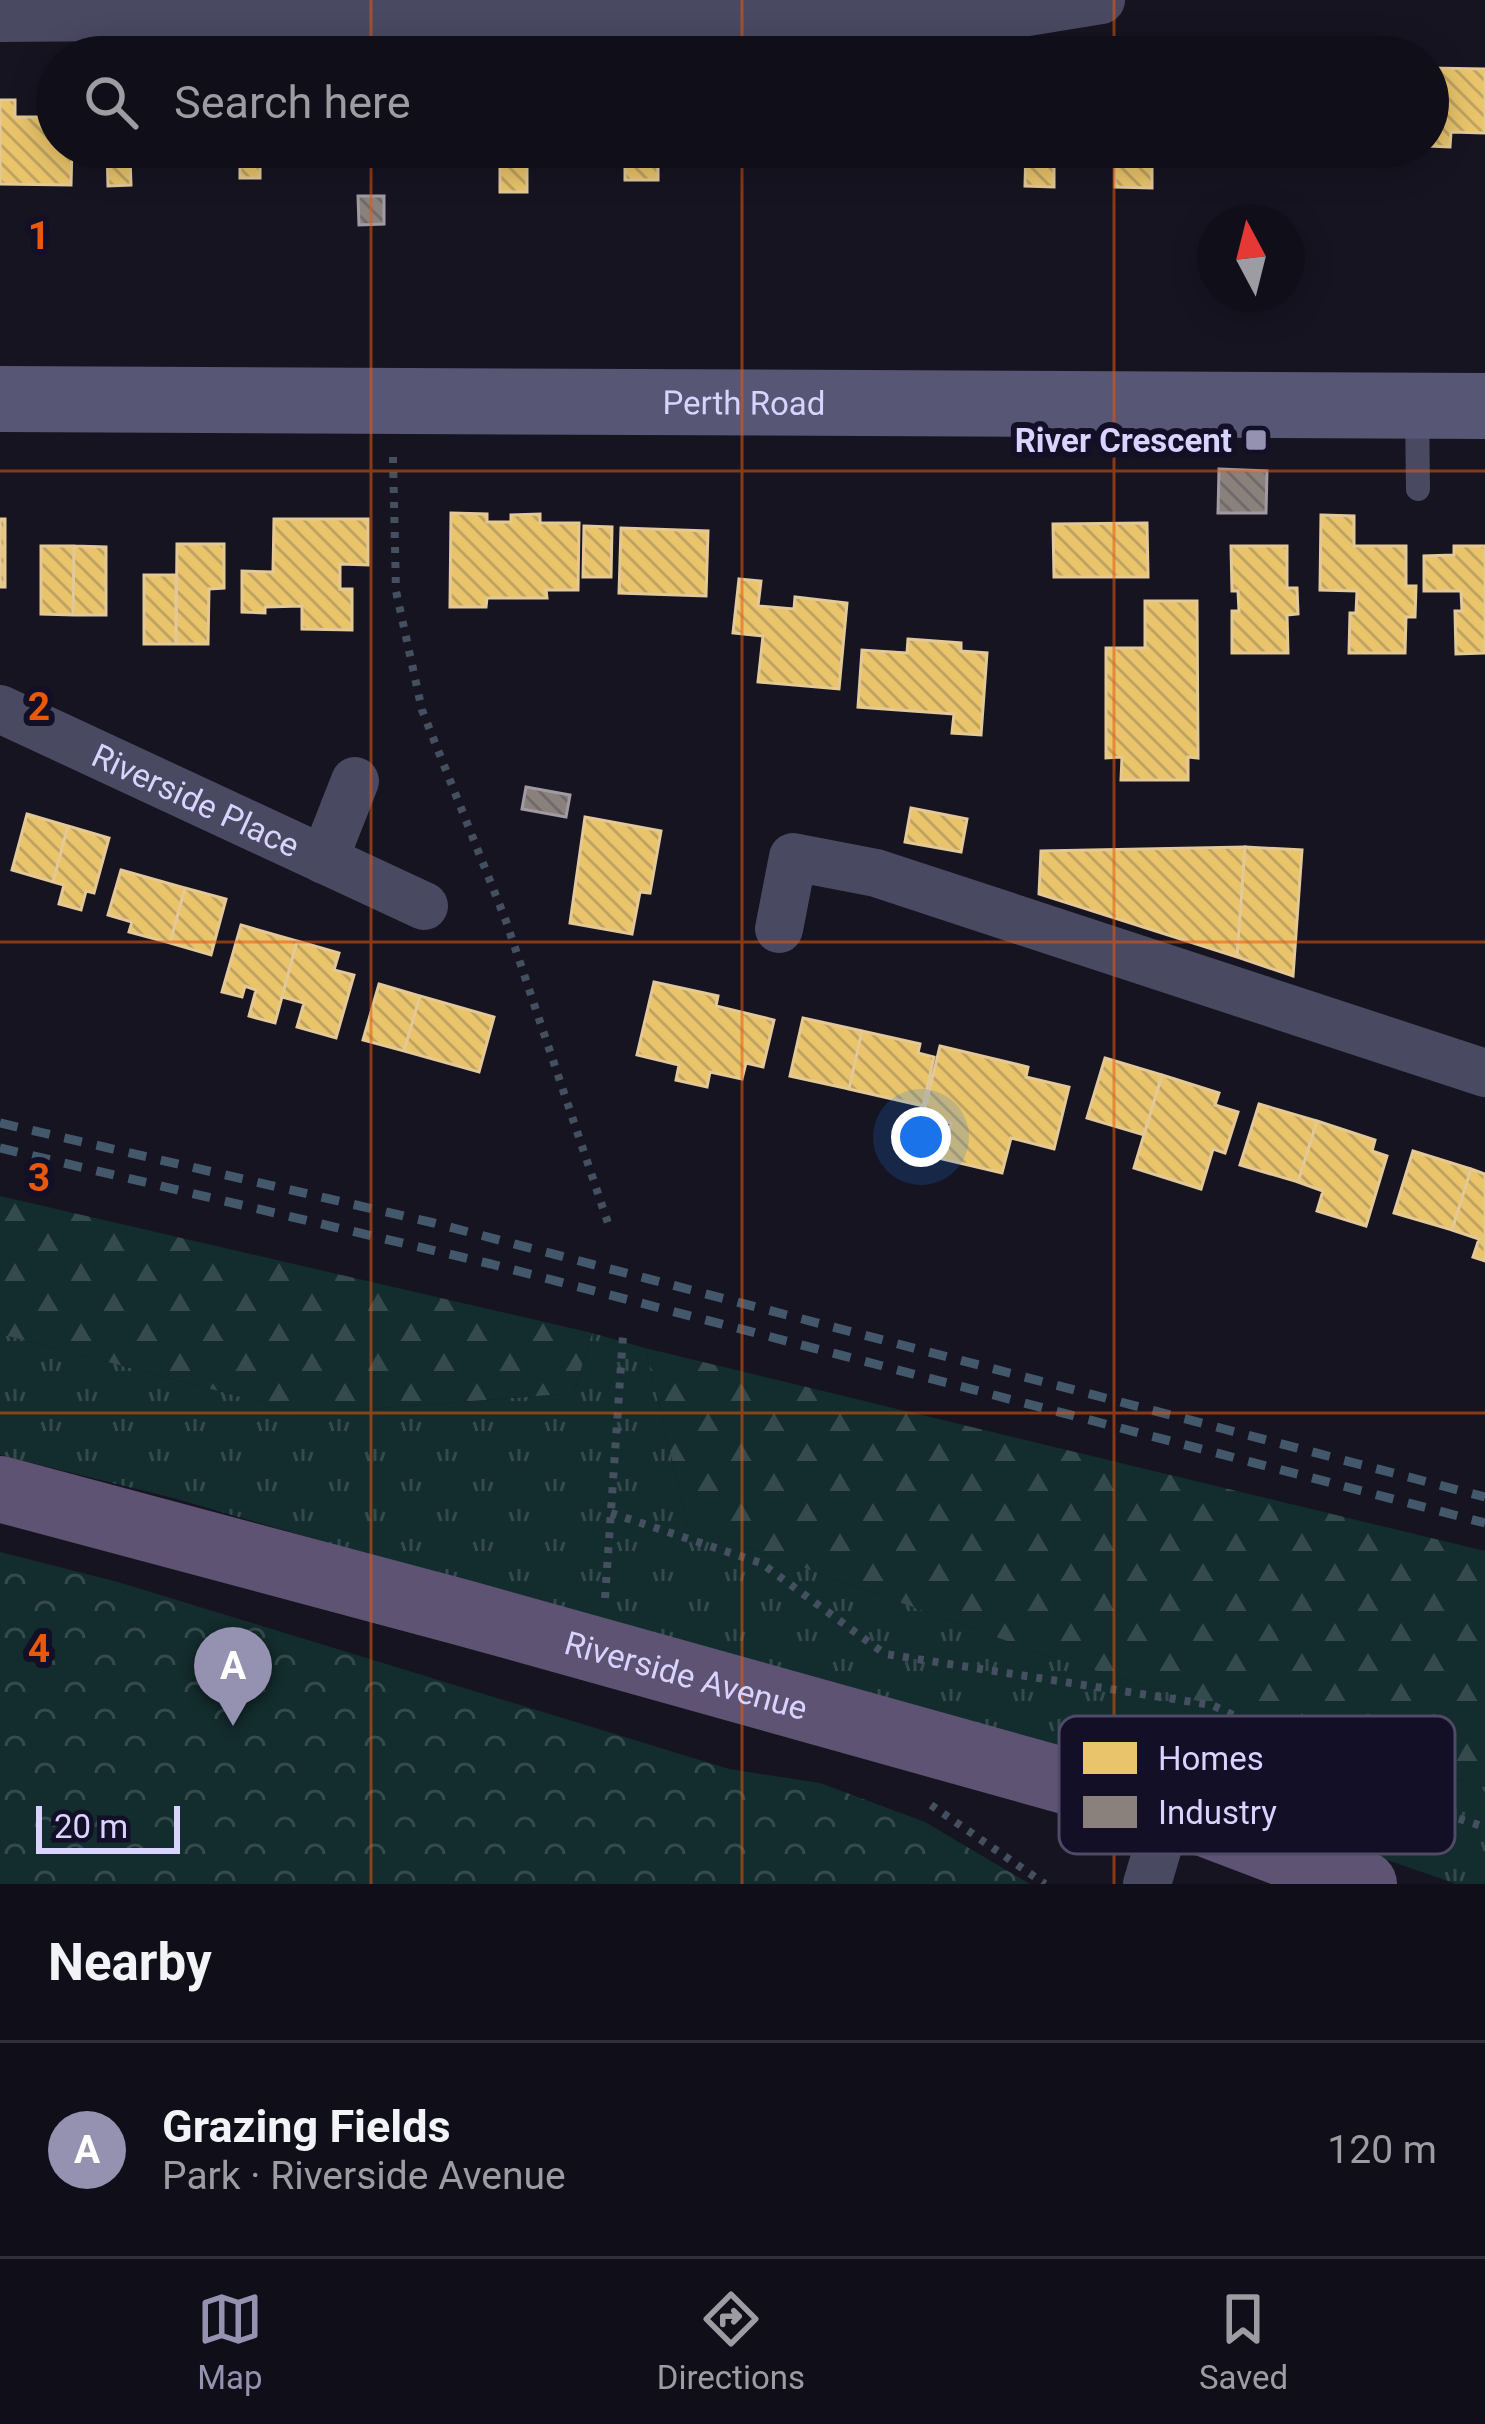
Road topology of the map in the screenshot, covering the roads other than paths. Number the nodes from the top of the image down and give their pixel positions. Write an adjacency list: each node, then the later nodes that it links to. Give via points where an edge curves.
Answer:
1 (1101, 0): 2 (street, via 1004,16)
2 (79, 9): 3 (street)
3 (0, 17)
4 (0, 399): 6 (street, Perth Road)
5 (1485, 406): 6 (street, Perth Road)
6 (1417, 407): 7 (lane)
7 (1418, 489)
8 (0, 710): 10 (street, Riverside Place)
9 (355, 781): 10 (street, Riverside Place)
10 (324, 860): 11 (street, Riverside Place)
11 (424, 906)
12 (779, 929): 13 (street, via 793,857 876,873)
13 (1485, 1073)
14 (0, 1490): 15 (main road, Riverside Avenue)
15 (1059, 1780)
16 (1156, 1854): 18 (street)
17 (1285, 1854): 19 (main road, Riverside Avenue)
18 (1147, 1884)
19 (1364, 1884)

